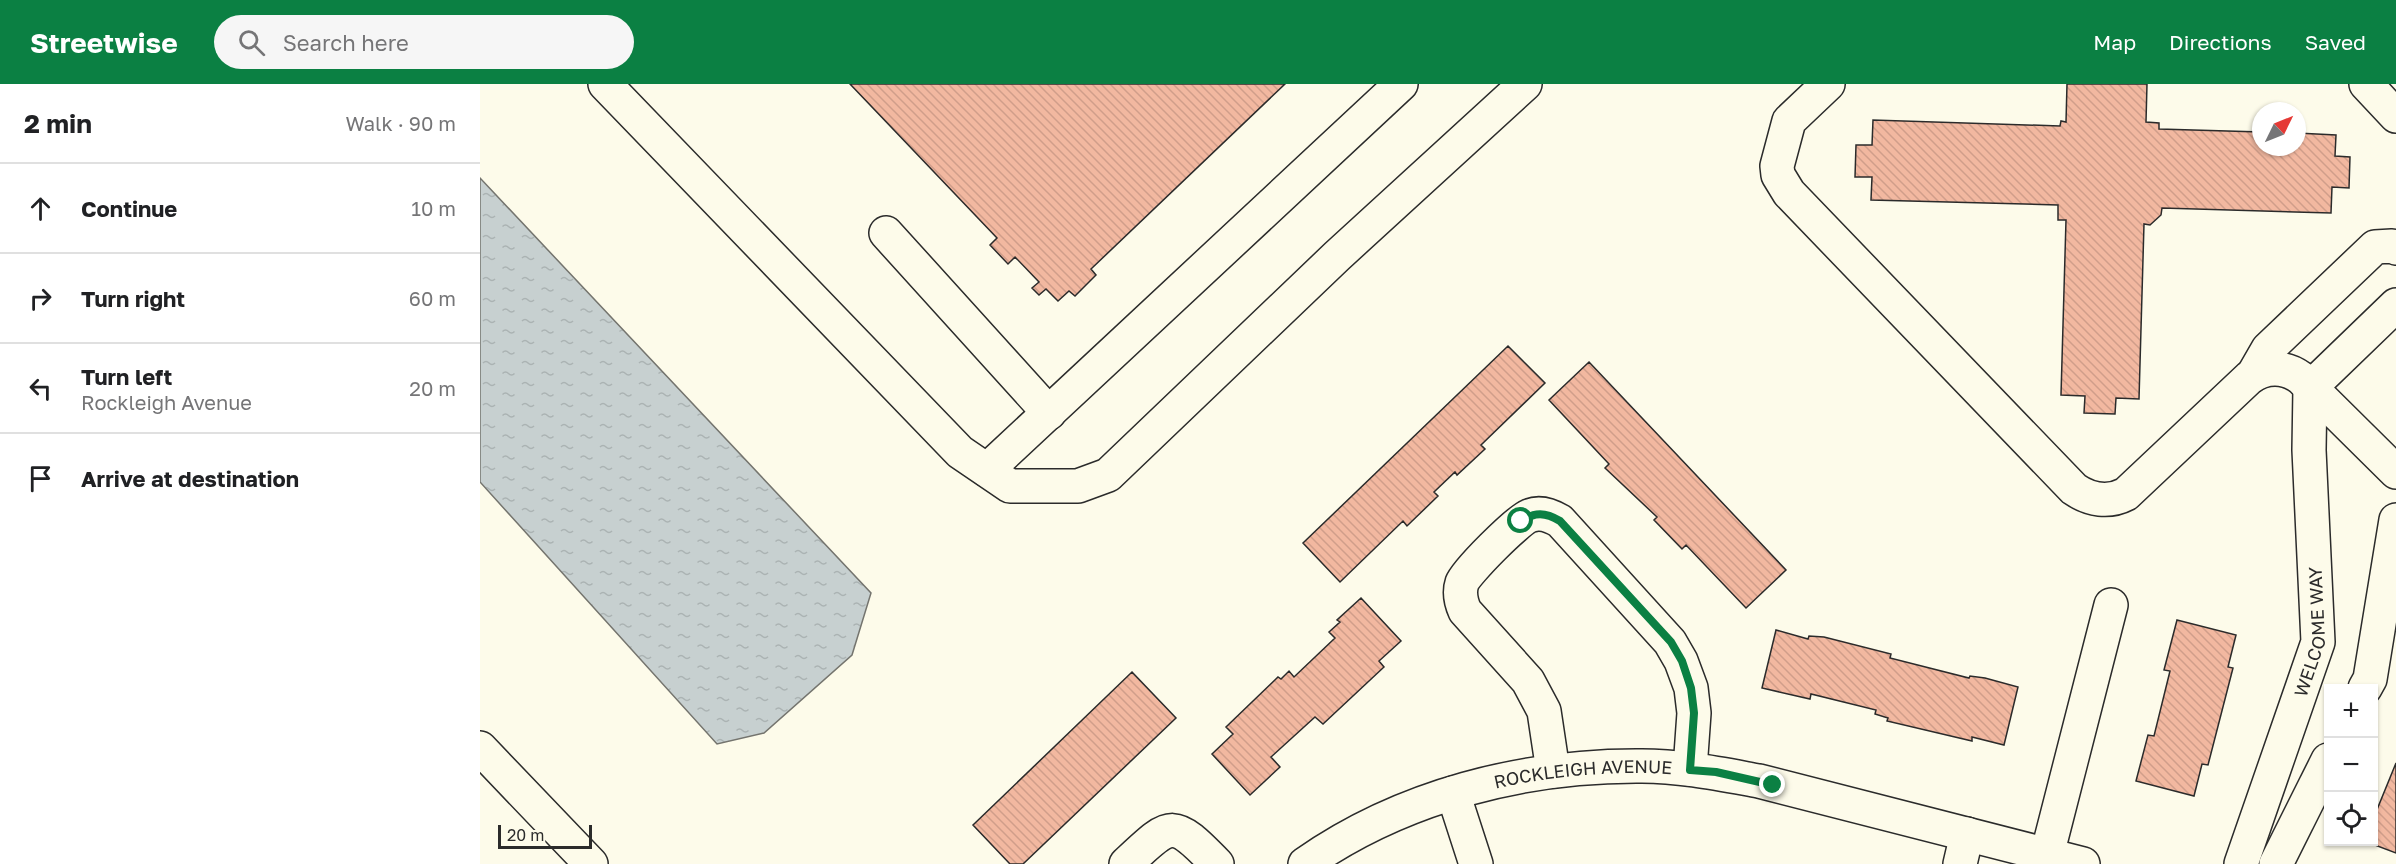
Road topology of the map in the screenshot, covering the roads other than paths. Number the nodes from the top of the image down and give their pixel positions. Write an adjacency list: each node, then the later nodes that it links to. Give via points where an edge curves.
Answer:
1 (605, 84): 13 (street, via 960,452)
2 (1401, 84): 12 (street)
3 (1525, 84): 13 (street, via 1337,256 1108,475 1078,486 1010,486)
4 (1828, 84): 10 (street, via 1789,121 1777,166 1789,194 2081,494 2102,500 2122,496 2134,488)
5 (2366, 84): 6 (street)
6 (2396, 116)
7 (886, 233): 12 (street)
8 (2396, 248): 10 (street, via 2375,247 2268,349)
9 (2396, 305): 11 (street)
10 (2253, 375): 11 (street, via 2266,369 2291,371)
11 (2310, 388): 14 (street); 31 (street, WELCOME WAY, via 2318,642)
12 (1048, 413): 13 (street)
13 (987, 471)
14 (2396, 472)
15 (2396, 520): 17 (street)
16 (2111, 605): 24 (street)
17 (2367, 684)
18 (480, 748): 25 (street)
19 (2324, 768): 32 (street)
20 (1690, 770): 21 (street, ROCKLEIGH AVENUE, via 1642,766); 21 (street, via 1693,702 1684,668 1671,642 1560,521 1536,514 1521,521 1470,571 1463,581 1461,600 1465,611 1535,691 1544,711); 23 (street, ROCKLEIGH AVENUE, via 1759,781)
21 (1553, 771): 22 (street, ROCKLEIGH AVENUE)
22 (1453, 793): 28 (street, ROCKLEIGH AVENUE, via 1384,819); 29 (street)
23 (1963, 849): 24 (street, ROCKLEIGH AVENUE)
24 (2047, 855): 30 (street, ROCKLEIGH AVENUE)
25 (591, 864)
26 (1126, 864): 27 (street, via 1159,834 1171,830 1188,834)
27 (1217, 864)
28 (1305, 864)
29 (1476, 864)
30 (2083, 864)
31 (2241, 864)
32 (2276, 864)

